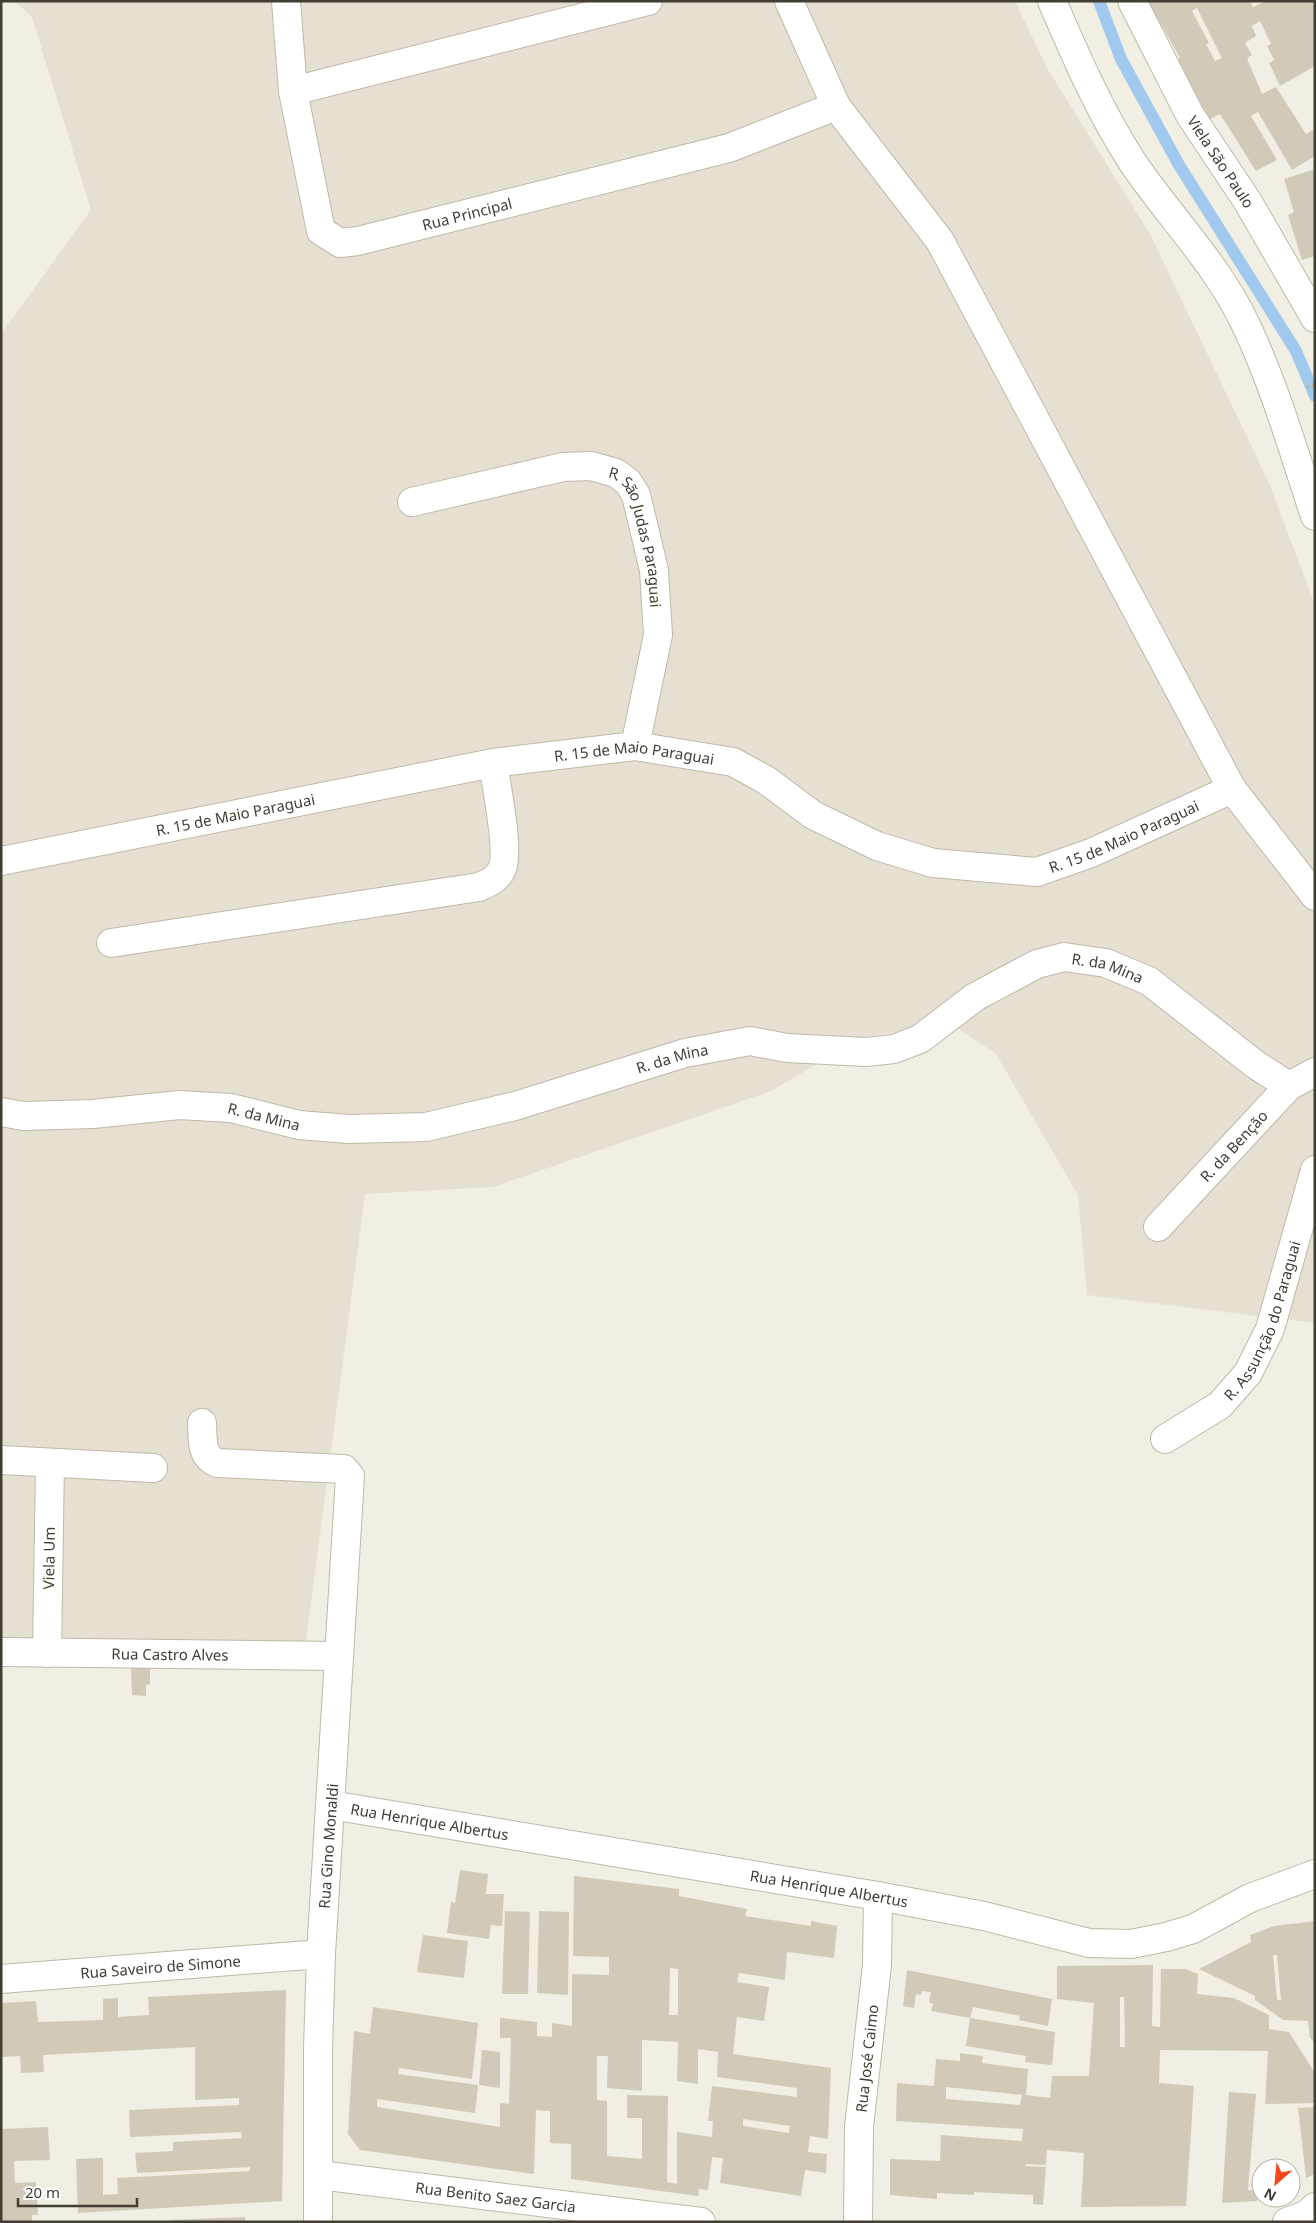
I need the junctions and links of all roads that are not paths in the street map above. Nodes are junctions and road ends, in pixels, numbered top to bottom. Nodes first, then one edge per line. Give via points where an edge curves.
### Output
1 (286, 1) edge
2 (648, 1) edge
3 (789, 1) edge
4 (1052, 1) edge
5 (1132, 1) edge
6 (293, 91) junction
7 (836, 106) junction
8 (1315, 318) edge
9 (412, 502) dead end
10 (1315, 516) edge
11 (635, 746) junction
12 (493, 763) junction
13 (1232, 789) junction
14 (1, 861) edge
15 (1315, 896) edge
16 (110, 943) dead end
17 (1315, 1072) edge
18 (1289, 1086) junction
19 (1, 1112) edge
20 (1315, 1170) edge
21 (1158, 1227) dead end
22 (202, 1423) dead end
23 (1165, 1439) dead end
24 (1, 1460) edge
25 (50, 1463) junction
26 (153, 1468) dead end
27 (1, 1652) edge
28 (47, 1653) junction
29 (338, 1656) junction
30 (332, 1805) junction
31 (1315, 1874) edge
32 (878, 1896) junction
33 (321, 1954) junction
34 (1, 1979) edge
35 (319, 2174) junction
36 (1315, 2207) edge
37 (318, 2222) edge
38 (701, 2222) edge
39 (858, 2222) edge
40 (1287, 2222) edge

1 - 6 street, Rua Principal
2 - 6 street
3 - 7 street
4 - 10 street via 1090,88 1133,163 1214,271 1244,320 1277,401
5 - 8 street, Viela São Paulo via 1190,114 1248,202
6 - 7 street, Rua Principal via 321,231 340,243 729,148
7 - 13 street via 940,241
9 - 11 street, R. São Judas Paraguai via 563,467 591,466 616,473 628,482 636,494 654,570 658,635
11 - 12 street, R. 15 de Maio Paraguai
11 - 13 street, R. 15 de Maio Paraguai via 733,762 766,780 813,815 896,852 933,863 1037,872 1091,853
12 - 14 street, R. 15 de Maio Paraguai
12 - 16 street via 506,855 502,870 494,880 479,887
13 - 15 street
17 - 18 street, R. da Benção
18 - 19 street, R. da Mina via 1256,1065 1149,981 1106,963 1064,956 1037,964 975,997 920,1039 894,1049 866,1052 788,1048 750,1041 685,1053 515,1106 426,1127 349,1129 299,1125 231,1108 179,1105 93,1114 23,1116
18 - 21 street, R. da Benção
20 - 23 street, R. Assunção do Paraguai via 1270,1329 1248,1373 1220,1405
22 - 29 street, Rua Gino Monaldi via 204,1451 211,1461 347,1471 350,1476
24 - 25 street
25 - 26 street
25 - 28 street, Viela Um
27 - 28 street, Rua Castro Alves
28 - 29 street, Rua Castro Alves
29 - 30 street, Rua Gino Monaldi
30 - 32 street, Rua Henrique Albertus
30 - 33 street, Rua Gino Monaldi
31 - 32 street, Rua Henrique Albertus via 1250,1898 1193,1929 1130,1944 1089,1943 984,1916
32 - 39 street, Rua José Caimo via 877,1965 859,2127
33 - 34 street, Rua Saveiro de Simone
33 - 35 street, Rua Gino Monaldi
35 - 37 street, Rua Gino Monaldi
35 - 38 street, Rua Benito Saez Garcia
36 - 40 street via 1306,2215

